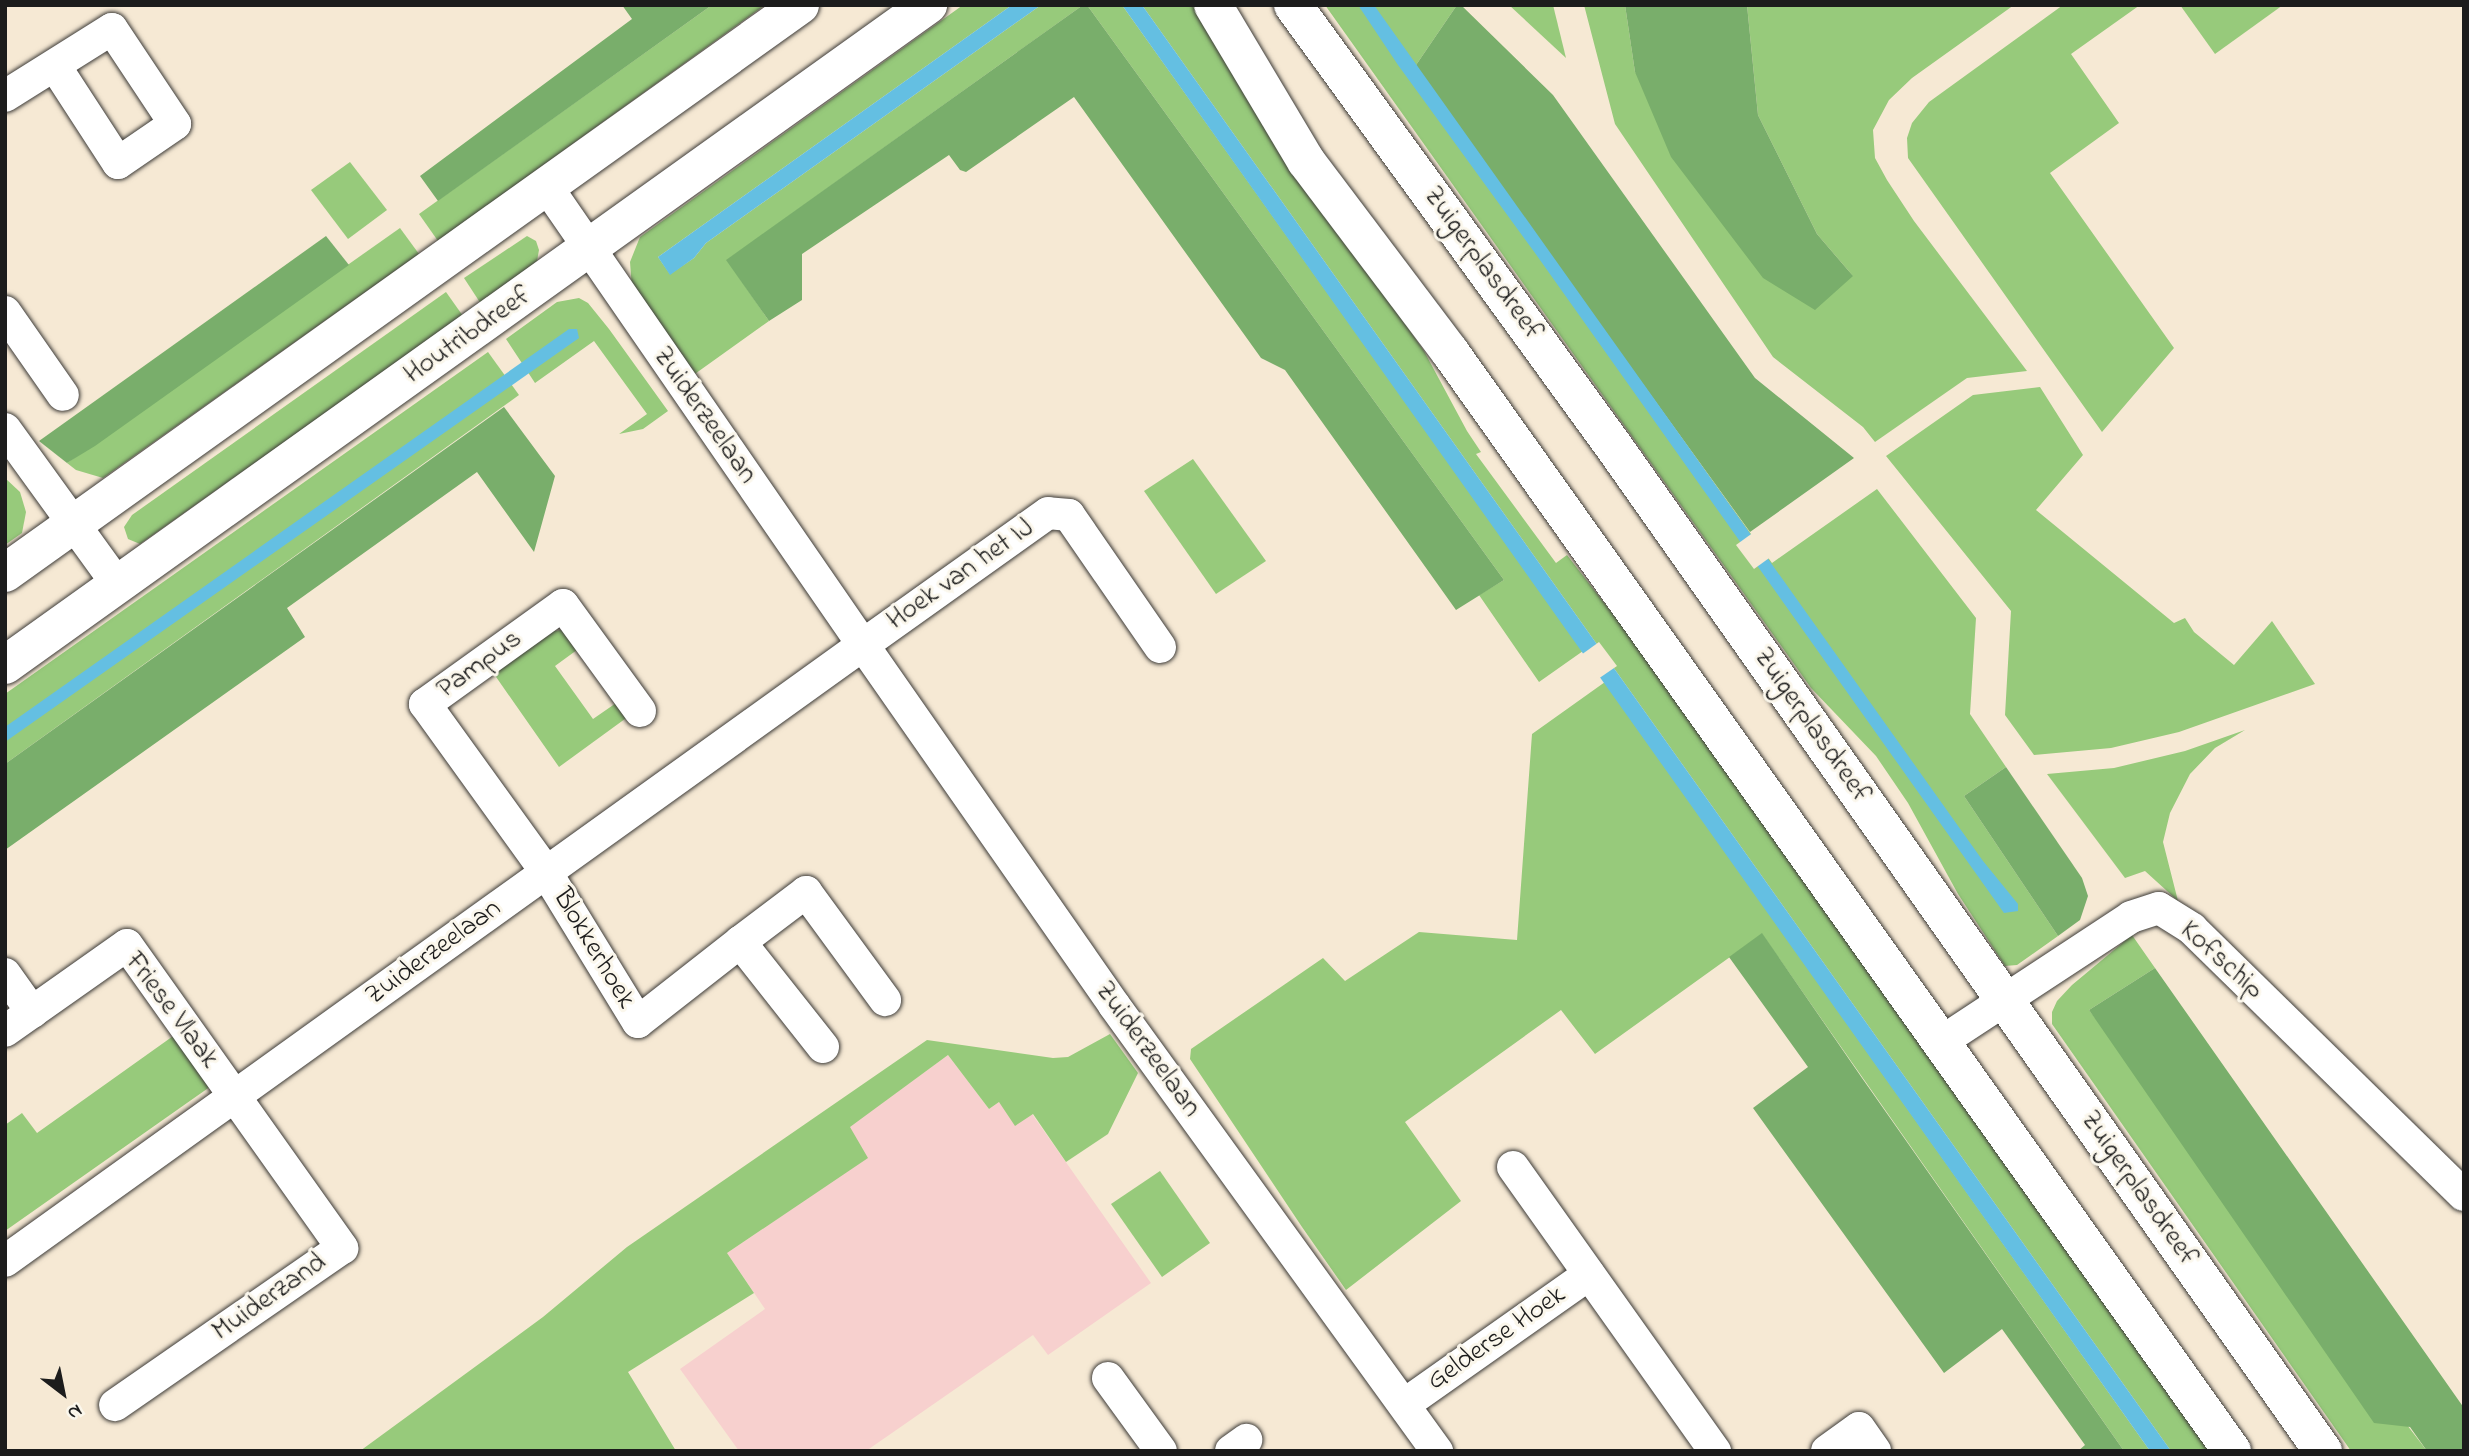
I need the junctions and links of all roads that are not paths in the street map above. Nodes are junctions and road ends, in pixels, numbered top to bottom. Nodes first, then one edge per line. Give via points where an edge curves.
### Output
1 (800, 5) edge
2 (928, 5) edge
3 (1213, 5) edge
4 (1293, 5) edge
5 (55, 66) dead end
6 (5, 96) edge
7 (547, 187) junction
8 (589, 250) junction
9 (5, 312) edge
10 (63, 395) dead end
11 (7, 437) edge
12 (73, 524) junction
13 (5, 573) edge
14 (118, 585) junction
15 (863, 645) junction
16 (1160, 648) dead end
17 (5, 665) edge
18 (640, 711) dead end
19 (546, 872) junction
20 (740, 942) junction
21 (5, 974) edge
22 (2004, 999) junction
23 (885, 1000) dead end
24 (32, 1012) junction
25 (5, 1031) edge
26 (1941, 1042) junction
27 (823, 1047) dead end
28 (234, 1096) junction
29 (1513, 1167) dead end
30 (2464, 1195) edge
31 (5, 1261) edge
32 (1589, 1274) junction
33 (1108, 1378) dead end
34 (1405, 1404) junction
35 (115, 1405) dead end
36 (1161, 1451) edge
37 (1437, 1451) edge
38 (1715, 1451) edge
39 (1827, 1451) edge
40 (1875, 1451) edge
41 (2232, 1451) edge
42 (2323, 1451) edge

1 - 7 main road
2 - 8 main road, Houtribdreef
3 - 26 main road via 1306,161 1450,352
4 - 22 main road, Zuigerplasdreef via 1540,344
5 - 6 street
7 - 8 street, Zuiderzeelaan
7 - 12 main road
8 - 14 main road, Houtribdreef
8 - 15 street, Zuiderzeelaan
9 - 10 street
11 - 12 street
12 - 13 main road
12 - 14 street
14 - 17 main road, Houtribdreef
15 - 16 street, Hoek van het IJ via 1048,513 1069,515
15 - 19 street, Zuiderzeelaan
15 - 34 street, Zuiderzeelaan via 1114,1005
18 - 19 street, Pampus via 563,605 425,704
19 - 20 street, Blokkerhoek via 638,1022
19 - 28 street, Zuiderzeelaan
20 - 23 street, Blokkerhoek via 806,892
20 - 27 street
21 - 24 street
22 - 26 street, Kofschip
22 - 30 street, Kofschip via 2131,917 2159,908 2192,929
22 - 42 main road, Zuigerplasdreef
24 - 25 street, Friese Vlaak
24 - 28 street, Friese Vlaak via 127,945
26 - 41 main road
28 - 31 street, Zuiderzeelaan
28 - 35 street, Muiderzand via 342,1248
29 - 32 street, Gelderse Hoek
32 - 34 street, Gelderse Hoek
32 - 38 street, Gelderse Hoek
33 - 36 street
34 - 37 street, Zuiderzeelaan
39 - 40 street via 1859,1428

